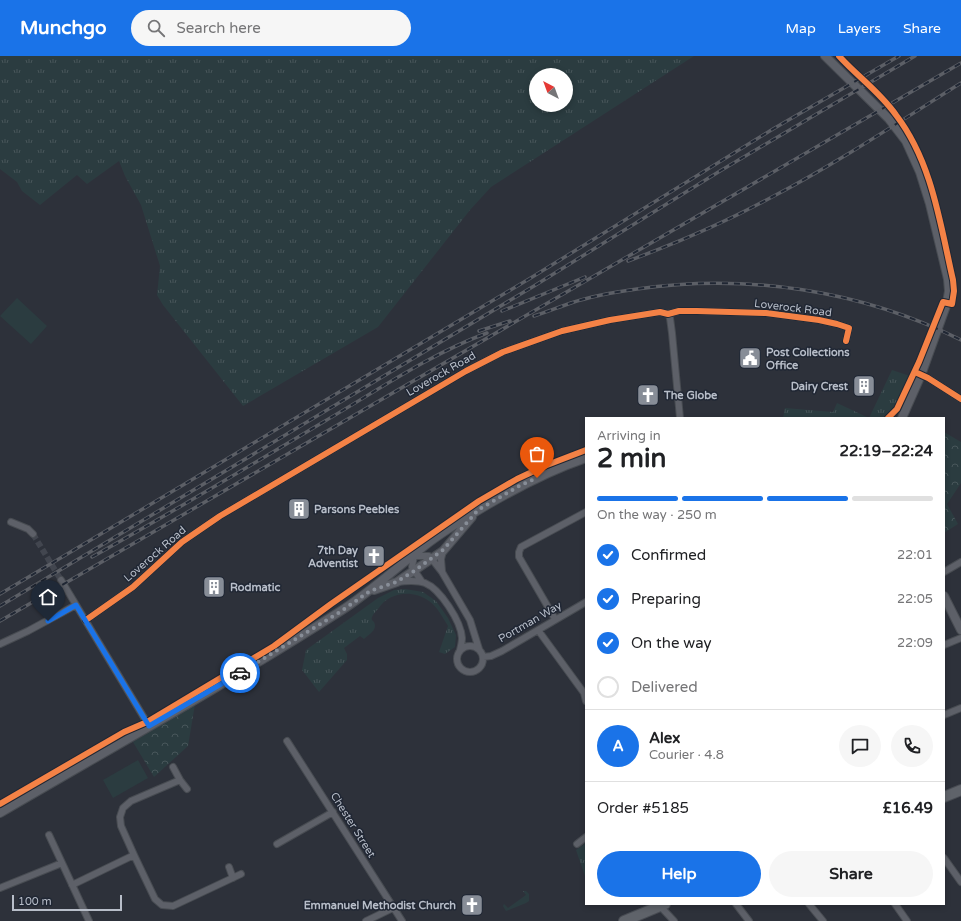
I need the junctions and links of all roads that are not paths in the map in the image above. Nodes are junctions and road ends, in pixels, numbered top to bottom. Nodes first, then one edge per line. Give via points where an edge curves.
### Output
1 (825, 56) edge
2 (668, 314) junction
3 (846, 342) dead end
4 (928, 378) dead end
5 (961, 399) edge
6 (680, 417) edge
7 (902, 417) edge
8 (585, 458) edge
9 (478, 510) junction
10 (585, 513) edge
11 (11, 522) dead end
12 (33, 534) tunnel mouth
13 (443, 550) junction
14 (414, 556) junction
15 (431, 558) junction
16 (961, 562) edge
17 (414, 571) junction
18 (945, 571) edge
19 (442, 572) junction
20 (61, 580) tunnel mouth
21 (396, 582) junction
22 (422, 582) junction
23 (370, 591) junction
24 (945, 598) edge
25 (585, 603) edge
26 (76, 605) junction
27 (555, 619) junction
28 (86, 620) junction
29 (538, 630) junction
30 (961, 630) edge
31 (961, 638) edge
32 (0, 644) edge
33 (945, 645) edge
34 (479, 649) junction
35 (460, 650) junction
36 (484, 657) junction
37 (585, 697) edge
38 (961, 708) edge
39 (945, 715) edge
40 (149, 726) junction
41 (287, 740) dead end
42 (173, 767) dead end
43 (180, 780) junction
44 (187, 789) dead end
45 (961, 790) edge
46 (945, 797) edge
47 (333, 812) junction
48 (0, 813) edge
49 (49, 835) dead end
50 (585, 838) edge
51 (277, 844) dead end
52 (577, 844) dead end
53 (134, 855) junction
54 (945, 859) edge
55 (62, 863) junction
56 (229, 867) dead end
57 (241, 874) dead end
58 (233, 878) junction
59 (961, 882) edge
60 (72, 885) junction
61 (0, 888) edge
62 (663, 905) edge
63 (737, 905) edge
64 (811, 905) edge
65 (896, 905) edge
66 (393, 908) junction
67 (89, 921) edge
68 (366, 921) edge
69 (402, 921) edge
70 (624, 921) edge
71 (674, 921) edge
72 (749, 921) edge
73 (823, 921) edge
74 (907, 921) edge

1 - 7 street via 889,119 906,141 920,172 947,272 947,303
2 - 3 street, Loverock Road via 679,311 766,313 804,318 849,328
2 - 6 street
2 - 28 street, Loverock Road via 660,312 585,325 527,342 493,356 214,520 176,547 124,594
4 - 5 street
8 - 9 street via 521,485
9 - 13 street
9 - 14 street via 453,525
10 - 27 street via 521,548 519,552 519,557
11 - 12 street
13 - 15 street
13 - 19 street
14 - 15 street via 425,555
14 - 17 street
14 - 23 street
15 - 17 street
15 - 19 street
16 - 18 street
17 - 21 street
17 - 22 street
19 - 34 street via 470,620
20 - 26 street
21 - 22 street
21 - 23 street
22 - 35 street via 442,596 449,606 462,637
23 - 40 street via 289,643
24 - 30 street
25 - 27 street, Portman Way
26 - 28 street
26 - 32 street
27 - 29 street, Portman Way
28 - 40 street
29 - 36 street, Portman Way via 502,651
29 - 37 street
31 - 33 street
34 - 35 street via 468,646
34 - 36 street
35 - 36 street via 457,656 458,664 466,671 473,672 478,669
38 - 39 street
40 - 48 street
41 - 47 street, Chester Street
42 - 43 street
43 - 44 street
43 - 53 street via 123,808 121,826
45 - 46 main road
47 - 51 street
47 - 66 street, Chester Street
49 - 55 street
50 - 52 street
53 - 58 street via 155,899 162,905 172,906
53 - 60 street
54 - 59 street
55 - 60 street
55 - 61 street
56 - 58 street
57 - 58 street
60 - 67 street
62 - 70 main road
62 - 71 street
63 - 72 street
64 - 73 street
65 - 74 street
66 - 68 street
66 - 69 street, Chester Street

